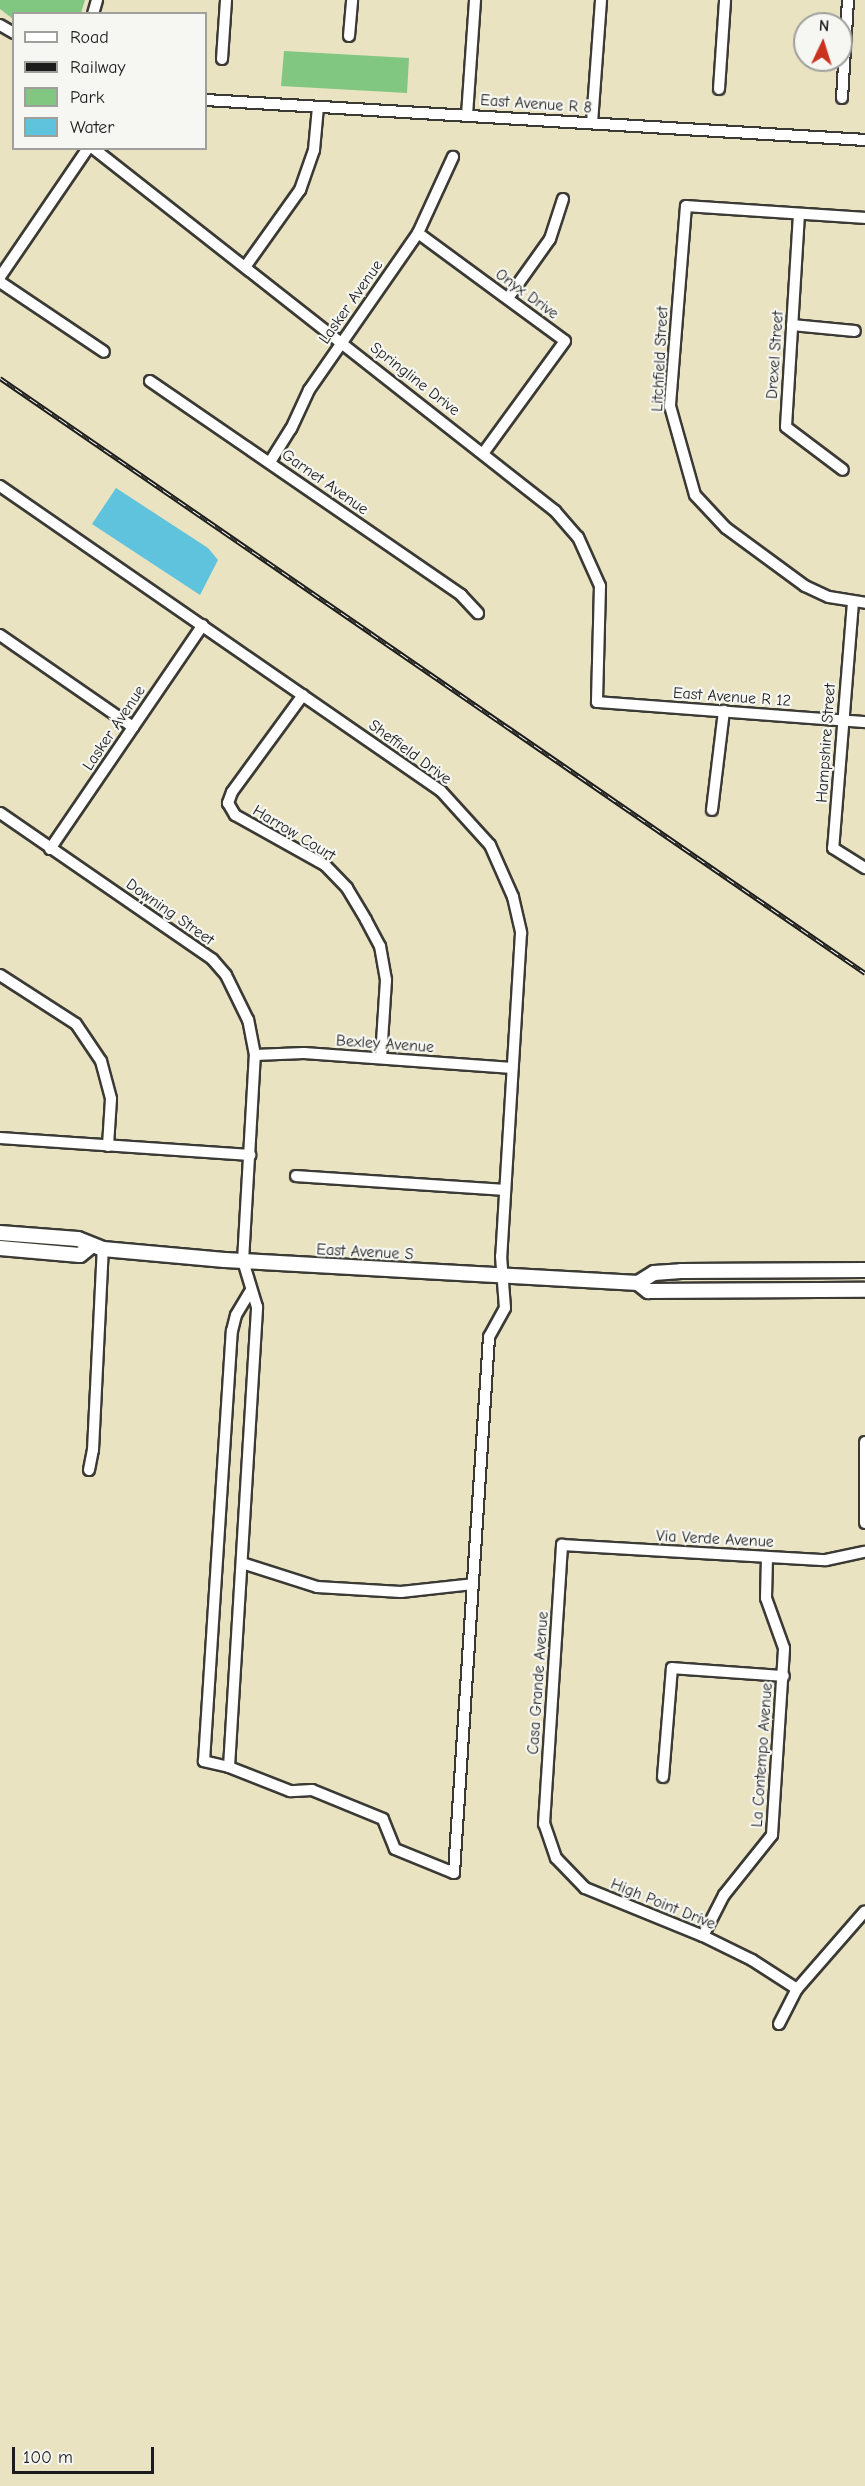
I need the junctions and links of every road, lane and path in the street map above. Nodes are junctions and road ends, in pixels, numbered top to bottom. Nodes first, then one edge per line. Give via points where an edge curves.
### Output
1 (226, 0) edge
2 (352, 0) edge
3 (475, 0) edge
4 (601, 0) edge
5 (725, 0) edge
6 (848, 0) edge
7 (349, 36) dead end
8 (222, 59) dead end
9 (719, 89) dead end
10 (843, 98) dead end
11 (207, 100) edge
12 (318, 107) junction
13 (467, 114) junction
14 (592, 123) junction
15 (865, 140) edge
16 (87, 150) edge
17 (96, 150) edge
18 (453, 157) dead end
19 (563, 199) dead end
20 (799, 214) junction
21 (865, 218) edge
22 (418, 233) junction
23 (245, 267) junction
24 (0, 277) edge
25 (0, 282) edge
26 (508, 298) junction
27 (792, 325) junction
28 (855, 332) dead end
29 (342, 342) junction
30 (104, 352) dead end
31 (150, 381) dead end
32 (484, 452) junction
33 (270, 462) junction
34 (843, 470) dead end
35 (0, 486) edge
36 (853, 602) junction
37 (865, 603) edge
38 (478, 613) dead end
39 (203, 625) junction
40 (0, 636) edge
41 (303, 695) junction
42 (597, 702) joint
43 (724, 711) junction
44 (842, 720) junction
45 (865, 722) edge
46 (133, 727) junction
47 (712, 810) dead end
48 (0, 813) edge
49 (50, 849) junction
50 (865, 868) edge
51 (0, 975) edge
52 (255, 1055) junction
53 (381, 1059) junction
54 (512, 1068) junction
55 (0, 1138) edge
56 (108, 1146) junction
57 (250, 1155) junction
58 (296, 1176) dead end
59 (505, 1190) junction
60 (0, 1233) edge
61 (0, 1248) edge
62 (97, 1248) junction
63 (243, 1261) junction
64 (865, 1270) edge
65 (503, 1277) junction
66 (638, 1283) junction
67 (865, 1290) edge
68 (250, 1292) junction
69 (865, 1442) edge
70 (89, 1470) dead end
71 (865, 1523) edge
72 (562, 1545) joint
73 (865, 1552) edge
74 (767, 1557) junction
75 (242, 1563) junction
76 (473, 1584) junction
77 (784, 1676) junction
78 (229, 1767) junction
79 (663, 1777) dead end
80 (544, 1824) joint
81 (865, 1911) edge
82 (703, 1936) junction
83 (797, 1989) junction
84 (779, 2024) dead end

1 - 8 street
2 - 7 street
3 - 13 street
4 - 14 street
5 - 9 street
6 - 10 street
11 - 12 street, East Avenue R 8
12 - 13 street, East Avenue R 8
12 - 23 street via 314,150 300,190
13 - 14 street, East Avenue R 8
14 - 15 street, East Avenue R 8
16 - 24 street
17 - 23 street, Springline Drive
18 - 22 street, Lasker Avenue
19 - 26 street via 550,239
20 - 21 street
20 - 27 street, Drexel Street
20 - 36 street, Litchfield Street via 686,207 670,406 695,495 726,528 806,586
22 - 26 street, Onyx Drive
22 - 29 street, Lasker Avenue
23 - 29 street, Springline Drive
25 - 30 street
26 - 32 street, Onyx Drive via 565,340
27 - 28 street
27 - 34 street, Drexel Street via 786,427
29 - 32 street, Springline Drive
29 - 33 street, Lasker Avenue via 309,390
31 - 33 street, Garnet Avenue
32 - 42 street, Springline Drive via 555,511 578,537 600,586
33 - 38 street, Garnet Avenue via 461,595
35 - 39 street, Sheffield Drive
36 - 37 street, Litchfield Street
36 - 44 street, Hampshire Street
39 - 41 street, Sheffield Drive
39 - 46 street, Lasker Avenue
40 - 46 street
41 - 53 street, Harrow Court via 228,803 235,816 325,865 347,888 380,946 386,980
41 - 54 street, Sheffield Drive via 441,791 490,845 513,897 521,933
42 - 43 street, East Avenue R 12
43 - 44 street, East Avenue R 12
43 - 47 street
44 - 45 street, East Avenue R 12
44 - 50 street, Hampshire Street via 833,848
46 - 49 street, Lasker Avenue
48 - 49 street, Downing Street
49 - 52 street, Downing Street via 212,959 239,999
51 - 56 street via 76,1024 101,1061 111,1099
52 - 53 street, Bexley Avenue via 304,1053
52 - 57 street, Downing Street
53 - 54 street, Bexley Avenue
54 - 59 street, Sheffield Drive
55 - 56 street
56 - 57 street
57 - 63 street, Downing Street
58 - 59 street
59 - 65 street, Sheffield Drive
60 - 62 main road, East Avenue S via 78,1239
61 - 62 main road, East Avenue S via 80,1255
62 - 63 main road, East Avenue S
62 - 70 street via 93,1450
63 - 65 main road, East Avenue S
63 - 68 street, Downing Street
64 - 66 main road, East Avenue S via 654,1273
65 - 66 main road, East Avenue S
65 - 76 street, Sheffield Drive via 505,1308 489,1337
66 - 67 main road, East Avenue S via 648,1291
68 - 75 street, Downing Street via 257,1307
68 - 78 street via 236,1315 232,1331 204,1761
69 - 71 street
72 - 74 street, Via Verde Avenue
72 - 80 street, Casa Grande Avenue
73 - 74 street, Via Verde Avenue via 826,1560
74 - 77 street, La Contempo Avenue via 766,1598 784,1648
75 - 76 street via 317,1587 400,1592
75 - 78 street, Downing Street
76 - 78 street, Sheffield Drive via 454,1873 395,1849 383,1819 312,1790 290,1791
77 - 79 street via 672,1668
77 - 82 street, La Contempo Avenue via 772,1836 724,1895
80 - 82 street, High Point Drive via 556,1858 585,1888
81 - 83 street
82 - 83 street, High Point Drive via 752,1960
83 - 84 street

